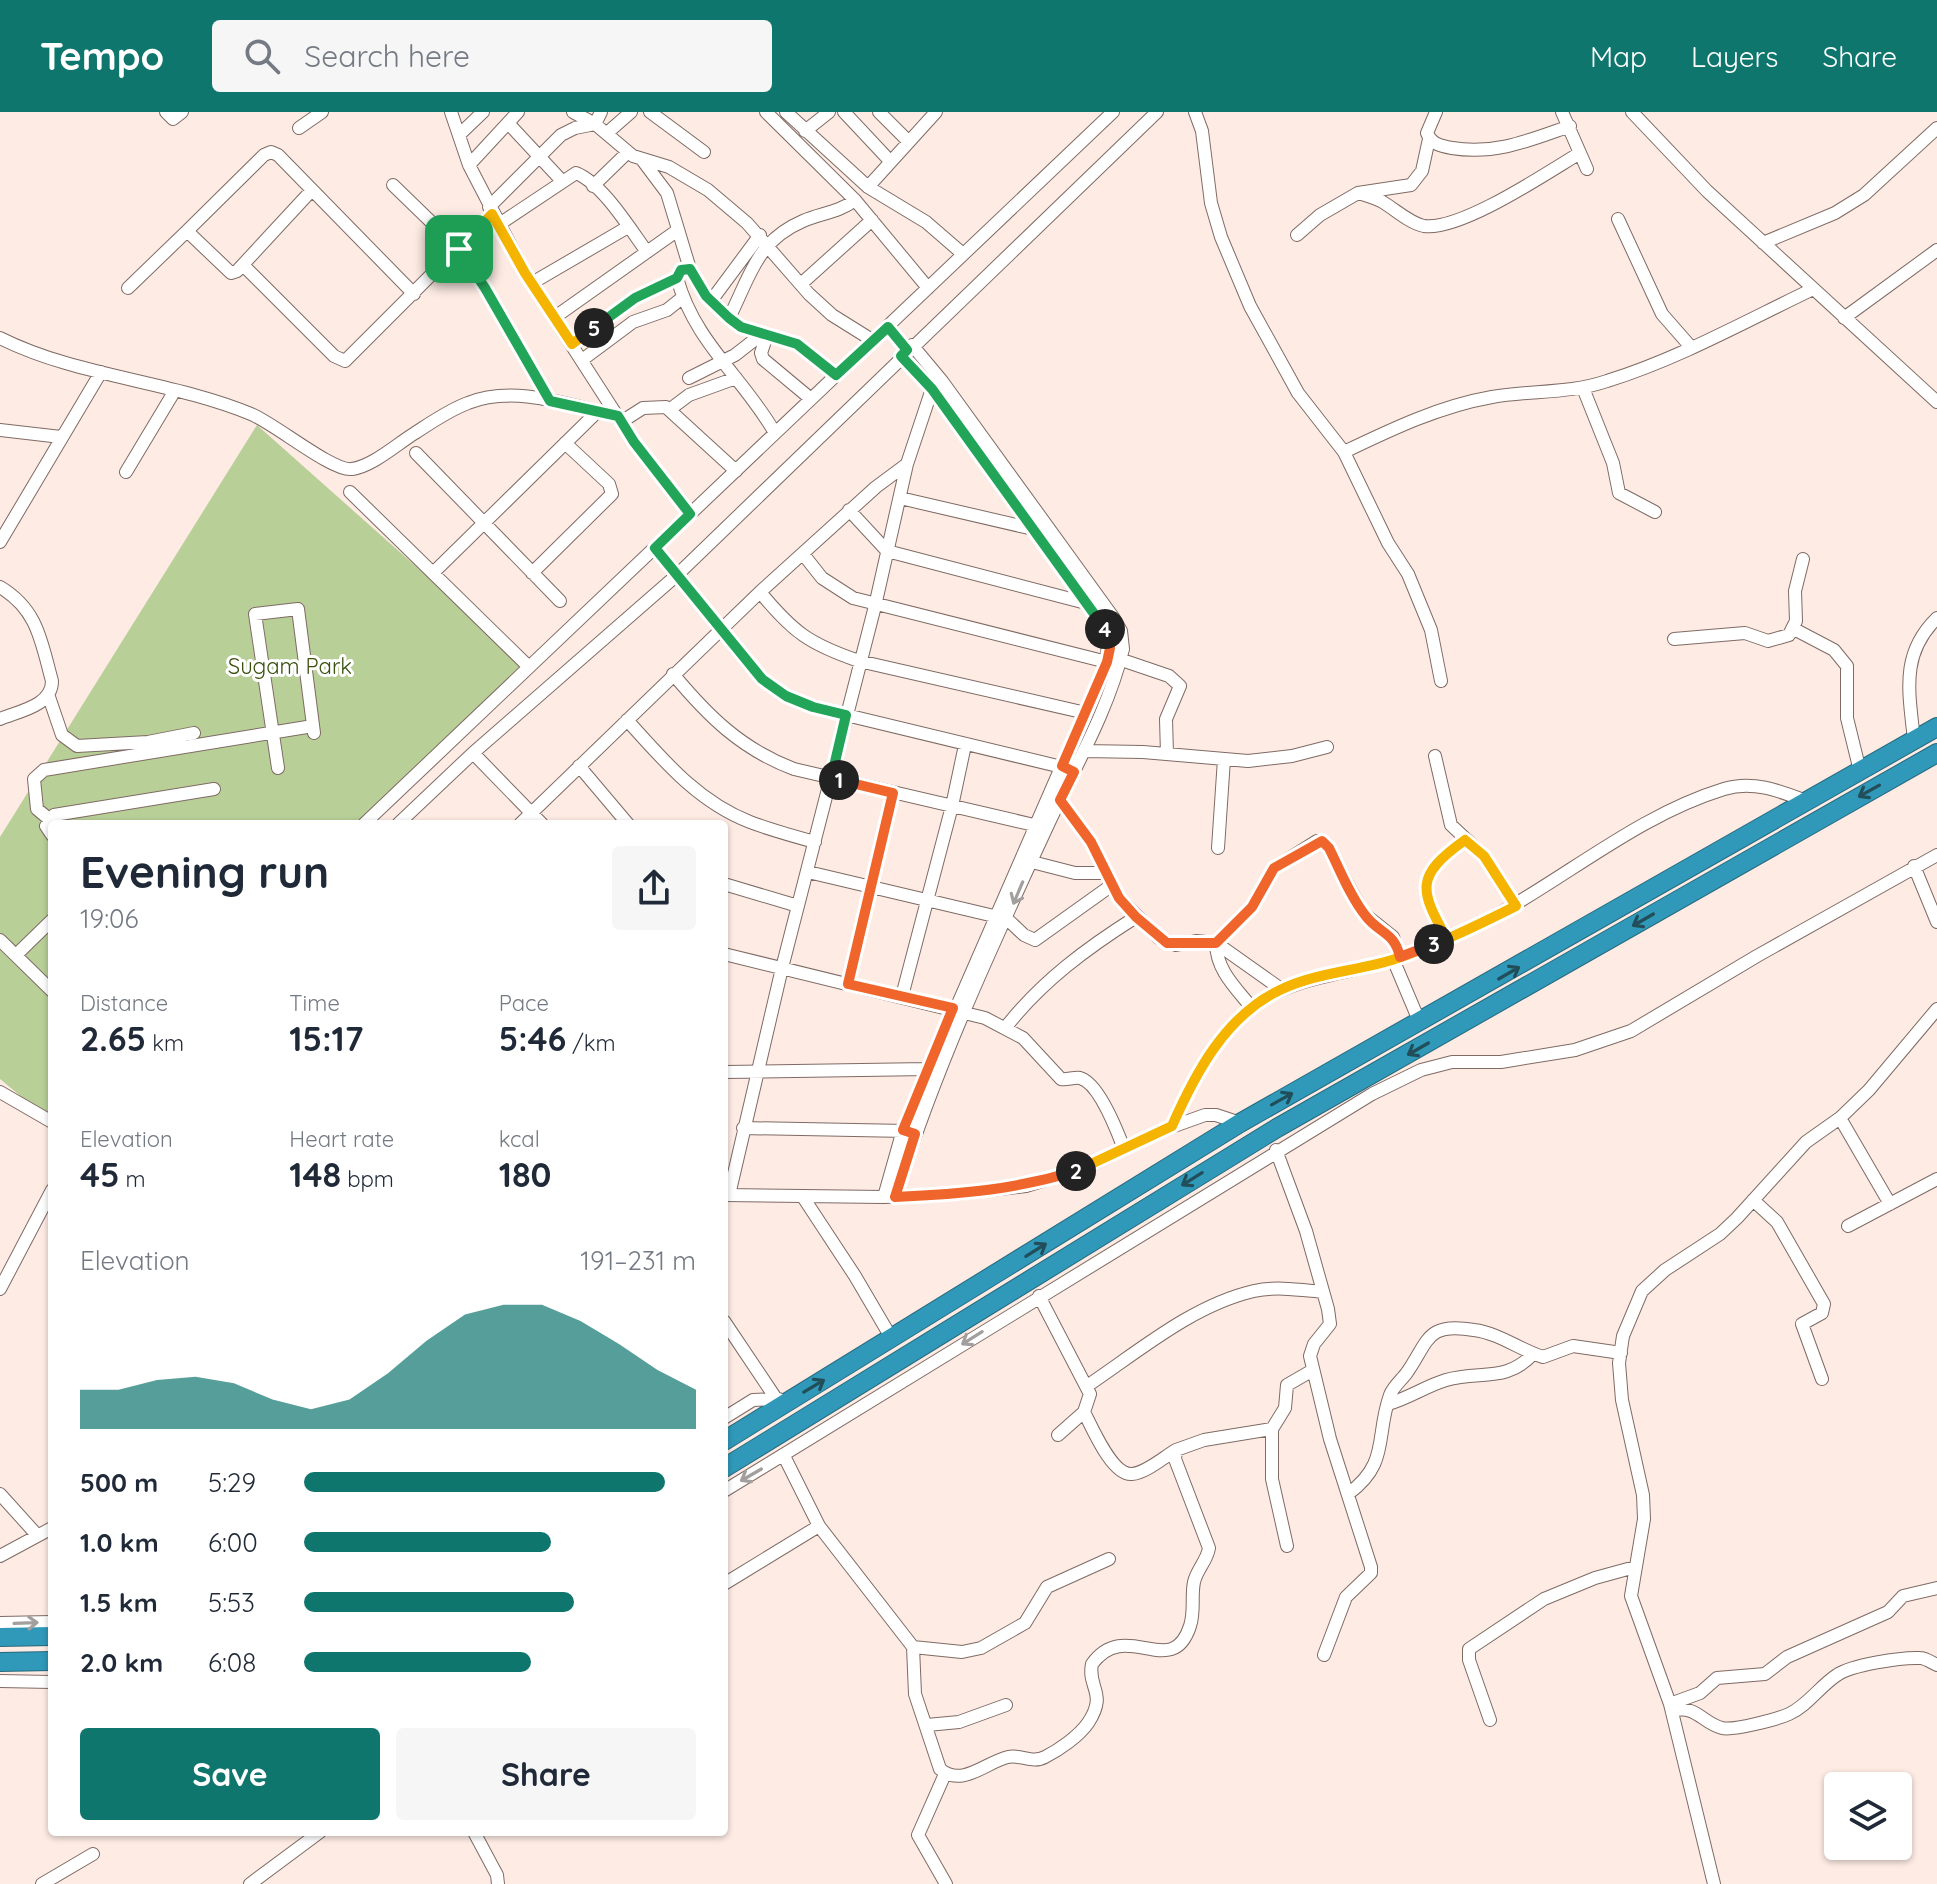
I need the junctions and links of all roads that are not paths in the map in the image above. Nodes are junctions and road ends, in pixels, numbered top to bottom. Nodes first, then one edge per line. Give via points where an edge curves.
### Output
1 (166, 112) edge
2 (182, 112) edge
3 (322, 112) edge
4 (451, 112) edge
5 (483, 112) edge
6 (518, 112) edge
7 (573, 112) edge
8 (631, 112) edge
9 (650, 112) edge
10 (766, 112) edge
11 (786, 112) edge
12 (829, 112) edge
13 (844, 112) edge
14 (879, 112) edge
15 (916, 112) edge
16 (936, 112) edge
17 (1113, 112) edge
18 (1157, 112) edge
19 (1195, 112) edge
20 (1436, 112) edge
21 (1562, 112) edge
22 (1632, 112) edge
23 (598, 118) edge
24 (926, 122) junction
25 (508, 123) junction
26 (1570, 126) junction
27 (299, 128) dead end
28 (1937, 128) edge
29 (805, 131) junction
30 (607, 133) junction
31 (459, 135) junction
32 (1429, 139) junction
33 (908, 141) junction
34 (628, 152) junction
35 (704, 152) dead end
36 (1580, 153) junction
37 (539, 158) junction
38 (643, 161) junction
39 (890, 161) junction
40 (469, 165) junction
41 (1587, 169) dead end
42 (562, 181) junction
43 (393, 185) dead end
44 (593, 186) junction
45 (868, 187) junction
46 (312, 190) junction
47 (1358, 193) junction
48 (855, 200) junction
49 (493, 215) junction
50 (1618, 219) dead end
51 (872, 220) junction
52 (628, 227) junction
53 (678, 230) junction
54 (187, 231) junction
55 (1297, 235) dead end
56 (763, 239) junction
57 (1763, 243) junction
58 (459, 249) junction
59 (1937, 250) edge
60 (647, 252) junction
61 (963, 254) junction
62 (243, 265) junction
63 (690, 269) junction
64 (677, 278) junction
65 (532, 283) junction
66 (801, 284) junction
67 (128, 288) dead end
68 (928, 288) junction
69 (1813, 289) junction
70 (414, 294) junction
71 (682, 298) junction
72 (711, 301) junction
73 (555, 317) junction
74 (729, 318) junction
75 (1844, 318) junction
76 (888, 327) junction
77 (764, 334) junction
78 (0, 338) edge
79 (872, 340) junction
80 (572, 344) junction
81 (1690, 346) junction
82 (907, 351) junction
83 (582, 360) junction
84 (722, 363) junction
85 (101, 372) junction
86 (836, 375) junction
87 (689, 378) dead end
88 (736, 378) junction
89 (1937, 381) edge
90 (1583, 388) junction
91 (932, 389) junction
92 (1922, 389) junction
93 (174, 392) junction
94 (811, 399) junction
95 (550, 401) junction
96 (1937, 402) edge
97 (669, 410) junction
98 (597, 412) junction
99 (619, 419) junction
100 (0, 430) edge
101 (775, 433) junction
102 (61, 437) junction
103 (565, 443) junction
104 (1344, 452) junction
105 (416, 453) dead end
106 (907, 464) junction
107 (736, 471) junction
108 (126, 472) dead end
109 (350, 492) dead end
110 (900, 498) junction
111 (849, 510) junction
112 (1655, 512) dead end
113 (690, 514) junction
114 (484, 524) junction
115 (1029, 528) junction
116 (0, 542) edge
117 (655, 548) junction
118 (887, 551) junction
119 (803, 554) junction
120 (1803, 559) dead end
121 (433, 573) junction
122 (532, 573) junction
123 (677, 575) junction
124 (0, 587) edge
125 (760, 592) junction
126 (560, 601) dead end
127 (1086, 603) junction
128 (875, 606) junction
129 (1937, 618) edge
130 (722, 628) junction
131 (1794, 629) junction
132 (1674, 639) dead end
133 (1112, 659) junction
134 (859, 661) junction
135 (529, 667) junction
136 (673, 674) junction
137 (1441, 681) dead end
138 (49, 697) junction
139 (1086, 713) junction
140 (846, 715) junction
141 (0, 719) edge
142 (627, 720) junction
143 (1937, 727) edge
144 (272, 732) junction
145 (194, 733) dead end
146 (1914, 740) junction
147 (965, 745) junction
148 (1327, 747) dead end
149 (1084, 751) junction
150 (473, 753) junction
151 (1937, 753) edge
152 (1167, 754) junction
153 (1435, 756) dead end
154 (1224, 759) junction
155 (579, 766) junction
156 (278, 768) dead end
157 (1068, 769) junction
158 (1860, 771) junction
159 (831, 779) junction
160 (214, 789) dead end
161 (893, 793) junction
162 (1060, 800) junction
163 (1806, 801) junction
164 (952, 806) junction
165 (532, 813) junction
166 (49, 819) joint
167 (368, 820) edge
168 (402, 820) edge
169 (524, 820) edge
170 (538, 820) edge
171 (625, 820) edge
172 (1034, 825) junction
173 (1465, 840) junction
174 (815, 842) junction
175 (1218, 848) dead end
176 (1937, 855) edge
177 (1032, 862) junction
178 (1914, 866) junction
179 (808, 872) junction
180 (1109, 879) junction
181 (728, 885) edge
182 (872, 888) junction
183 (928, 900) junction
184 (798, 906) junction
185 (1516, 906) junction
186 (1136, 917) junction
187 (1000, 918) junction
188 (1937, 922) edge
189 (48, 924) edge
190 (1447, 939) junction
191 (0, 940) edge
192 (1216, 943) junction
193 (16, 955) junction
194 (728, 955) edge
195 (1397, 958) junction
196 (782, 968) junction
197 (848, 984) junction
198 (48, 987) edge
199 (1281, 989) junction
200 (902, 996) junction
201 (1252, 1008) junction
202 (1937, 1009) edge
203 (959, 1010) junction
204 (1420, 1023) junction
205 (1006, 1027) junction
206 (928, 1069) junction
207 (757, 1070) junction
208 (728, 1072) edge
209 (0, 1092) edge
210 (1840, 1118) junction
211 (48, 1120) edge
212 (1240, 1123) junction
213 (1172, 1126) junction
214 (743, 1128) junction
215 (909, 1132) junction
216 (1124, 1149) junction
217 (1276, 1150) junction
218 (1937, 1179) edge
219 (728, 1191) edge
220 (728, 1195) edge
221 (803, 1197) junction
222 (890, 1197) junction
223 (48, 1198) edge
224 (1753, 1200) junction
225 (1890, 1204) junction
226 (1848, 1226) dead end
227 (0, 1289) edge
228 (1323, 1292) junction
229 (1039, 1296) junction
230 (728, 1327) edge
231 (892, 1339) junction
232 (1621, 1353) junction
233 (1533, 1354) junction
234 (1313, 1370) junction
235 (1822, 1379) dead end
236 (1087, 1386) junction
237 (781, 1400) junction
238 (1388, 1404) junction
239 (1084, 1412) junction
240 (728, 1416) edge
241 (1272, 1429) junction
242 (1058, 1435) dead end
243 (728, 1438) edge
244 (1176, 1450) junction
245 (784, 1456) junction
246 (728, 1466) edge
247 (728, 1489) edge
248 (0, 1494) edge
249 (1348, 1494) junction
250 (819, 1526) junction
251 (48, 1530) edge
252 (37, 1535) junction
253 (1287, 1546) dead end
254 (0, 1556) edge
255 (1109, 1559) dead end
256 (1635, 1567) junction
257 (728, 1582) edge
258 (1937, 1588) edge
259 (48, 1622) edge
260 (0, 1623) edge
261 (48, 1636) edge
262 (0, 1637) edge
263 (913, 1647) junction
264 (1324, 1655) dead end
265 (48, 1661) edge
266 (0, 1662) edge
267 (1937, 1665) edge
268 (0, 1681) edge
269 (48, 1682) edge
270 (1006, 1705) dead end
271 (1671, 1707) junction
272 (1490, 1720) dead end
273 (927, 1725) junction
274 (945, 1774) junction
275 (315, 1836) edge
276 (476, 1836) edge
277 (93, 1854) dead end
278 (42, 1884) edge
279 (250, 1884) edge
280 (498, 1884) edge
281 (946, 1884) edge
282 (1714, 1884) edge

1 - 2 street via 173,119
3 - 27 street
4 - 31 street
5 - 31 street
6 - 25 street
7 - 23 street
8 - 30 street
9 - 35 street
10 - 48 street
11 - 29 street
12 - 29 street
13 - 39 street
14 - 33 street
15 - 24 street
16 - 24 street
17 - 61 street
18 - 82 street
19 - 104 street via 1211,203 1250,306 1298,393
20 - 32 street
21 - 26 street
22 - 57 street
23 - 30 street
23 - 37 street via 569,130
24 - 33 street
25 - 37 street
25 - 40 street
26 - 32 street via 1498,150 1451,147
26 - 36 street
28 - 57 street via 1864,195
29 - 45 street
30 - 34 street
31 - 40 street
32 - 47 street via 1422,171 1411,185
33 - 39 street
34 - 38 street
34 - 44 street
36 - 41 street
36 - 47 street via 1485,208 1438,225 1413,222
37 - 42 street
37 - 49 street
38 - 53 street via 667,193
38 - 56 street via 691,178
39 - 45 street
40 - 49 street
42 - 44 street via 576,173
42 - 49 street
43 - 58 street
44 - 52 street
45 - 61 street via 926,222
46 - 54 street via 271,152
46 - 62 street
46 - 70 street
47 - 55 street
48 - 51 street
48 - 56 street via 835,213
49 - 58 street
49 - 65 street
50 - 81 street via 1662,314
51 - 66 street
51 - 68 street
52 - 60 street
52 - 65 street
53 - 60 street
53 - 63 street
54 - 62 street via 225,270 231,273
54 - 67 street
56 - 66 street
56 - 72 street
56 - 74 street
57 - 69 street
58 - 70 street
58 - 95 street
59 - 75 street
60 - 73 street
61 - 68 street
62 - 70 street via 345,361
63 - 64 street via 681,270
63 - 72 street
64 - 71 street
64 - 80 street via 635,298
65 - 73 street
66 - 79 street via 832,315
68 - 76 street
69 - 75 street
69 - 81 street
71 - 83 street via 667,310 633,322
71 - 84 street
72 - 74 street
73 - 80 street
74 - 77 street
75 - 92 street
76 - 79 street
76 - 82 street
77 - 84 street
77 - 86 street via 797,344
77 - 94 street via 763,359
78 - 85 street
79 - 86 street
80 - 83 street
81 - 90 street
82 - 91 street
82 - 123 street
82 - 133 street via 942,381 1113,617 1121,631
83 - 99 street
84 - 87 street
84 - 88 street
85 - 93 street
85 - 102 street
86 - 94 street
88 - 97 street via 689,395
88 - 101 street
89 - 92 street
90 - 104 street via 1461,403
90 - 112 street via 1613,463 1619,493
91 - 106 street
91 - 115 street
92 - 96 street
93 - 95 street via 251,414 325,460 352,469 469,402 495,396
93 - 108 street
94 - 101 street
95 - 98 street
97 - 99 street via 656,405
97 - 107 street
98 - 99 street
98 - 103 street
99 - 113 street
100 - 102 street
101 - 107 street
102 - 116 street
103 - 114 street
103 - 122 street via 609,484 612,494
104 - 137 street via 1418,596
105 - 114 street
106 - 110 street
106 - 111 street
107 - 113 street
109 - 121 street
110 - 115 street
110 - 118 street
111 - 118 street
111 - 119 street
113 - 117 street
114 - 121 street
114 - 122 street
115 - 127 street
117 - 123 street
117 - 135 street
118 - 127 street
118 - 128 street
119 - 125 street
119 - 128 street via 835,590
120 - 131 street
121 - 135 street
122 - 126 street
123 - 130 street
123 - 150 street
124 - 138 street via 32,615 52,681
125 - 130 street
125 - 134 street via 799,635
127 - 133 street via 1108,635
128 - 133 street
128 - 134 street
129 - 146 street via 1914,646 1909,672
130 - 136 street
130 - 140 street via 762,679 786,696
131 - 132 street via 1768,641 1745,633
131 - 158 street via 1834,650 1847,666 1847,718
133 - 139 street
133 - 149 street
133 - 152 street via 1169,676 1180,686 1166,719
134 - 139 street
134 - 140 street
135 - 167 street
136 - 142 street
136 - 159 street via 731,737 765,758
138 - 141 street
138 - 145 street via 62,735 77,746
139 - 157 street
140 - 147 street
140 - 159 street
142 - 155 street
142 - 174 street via 685,782 714,804
143 - 146 highway
144 - 144 street via 255,614 298,609 313,729
144 - 156 street
144 - 166 street via 44,770 34,779 35,794 37,809
146 - 158 highway
147 - 157 street
147 - 164 street
148 - 154 street via 1270,760
149 - 152 street
149 - 157 street
150 - 165 street
150 - 168 street
151 -> 246 highway via 1277,1128
152 - 154 street
153 - 173 street via 1447,815
154 - 175 street
155 - 165 street
155 - 171 street
157 - 162 street
157 - 172 street
158 - 163 highway
159 - 161 street
159 - 174 street
160 - 166 street
161 - 164 street
161 - 182 street
162 - 177 street
162 - 180 street via 1091,842
163 - 185 street via 1776,789 1727,788 1648,823
204 -> 163 highway
164 - 172 street
164 - 183 street
165 - 169 street
165 - 170 street
172 - 187 street
173 - 185 street via 1484,856
173 - 190 street via 1436,865 1424,892
174 - 179 street
176 - 178 street
177 - 180 street
177 -> 187 street
178 - 188 street
178 - 217 street via 1631,1031 1575,1050 1421,1070
179 - 182 street
179 - 184 street
180 - 186 street
180 - 187 street via 1035,940
181 - 184 street
182 - 183 street
182 - 197 street
183 - 187 street
183 - 200 street
184 - 196 street
185 - 190 street
186 - 192 street via 1167,943
186 - 205 street via 1066,966
187 - 203 street
189 - 193 street
190 - 195 street
191 - 193 street
192 - 195 street via 1252,907 1274,868 1322,841 1363,913 1393,937
192 - 199 street
192 - 201 street via 1226,976
193 - 198 street
194 - 196 street
195 - 199 street
195 - 204 street
196 - 197 street
196 - 207 street
197 - 200 street
199 - 201 street
200 - 203 street
201 - 213 street via 1205,1063
202 - 210 street
203 - 205 street
203 - 206 street
203 - 215 street
212 -> 204 highway
205 - 216 street via 1061,1079 1081,1079 1089,1085
206 - 207 street
206 - 215 street
207 - 208 street
207 - 214 street
209 - 211 street
210 - 224 street via 1806,1142
210 - 225 street
212 - 213 street via 1216,1115
231 -> 212 highway
213 - 216 street
214 - 215 street
214 - 219 street
215 - 222 street
216 - 222 street via 1026,1186
217 - 228 street
217 - 229 street
218 - 225 street
220 - 221 street
221 - 222 street
221 - 231 street
223 - 227 street
224 - 232 street via 1720,1234 1642,1291
224 - 235 street via 1777,1222 1824,1304 1822,1313 1802,1324
225 - 226 street
228 - 234 street via 1330,1324 1310,1350
228 - 236 street via 1257,1290 1229,1299 1173,1328
229 - 236 street
229 -> 245 street
230 - 237 street
237 -> 231 highway
232 - 233 street via 1573,1346 1543,1357
232 - 256 street via 1622,1400 1643,1495
233 - 238 street via 1515,1370 1446,1379
233 - 238 street via 1479,1330 1434,1333 1423,1342
234 - 241 street via 1287,1385 1285,1408
234 - 249 street
236 - 239 street
237 - 240 street via 753,1400
237 - 243 highway
238 - 249 street via 1379,1459
239 - 242 street
239 - 244 street via 1122,1473 1138,1473
241 - 244 street
241 - 253 street via 1272,1479
244 - 274 street via 1209,1548 1194,1583 1185,1638 1172,1650 1123,1644 1106,1649 1092,1664 1099,1698 1088,1723 1044,1758 1006,1757 967,1775
245 -> 247 street
245 - 250 street
248 - 252 street
249 - 264 street via 1371,1573 1346,1597
250 - 257 street
250 - 263 street
251 - 252 street
252 - 254 street
255 - 263 street via 1047,1587 1025,1623 981,1648 962,1652
256 - 271 street via 1631,1596
256 - 272 street via 1544,1599 1469,1649
258 - 271 street via 1903,1596 1888,1612 1787,1657 1765,1674 1717,1678
260 -> 259 street
261 - 262 highway
263 - 273 street via 914,1684
265 - 266 highway
267 - 271 street via 1918,1658 1846,1669 1788,1714 1728,1729 1693,1711
268 - 269 street
270 - 273 street via 959,1722
271 - 282 street
273 - 274 street
274 - 281 street via 918,1835
275 - 279 street
276 - 280 street
277 - 278 street

